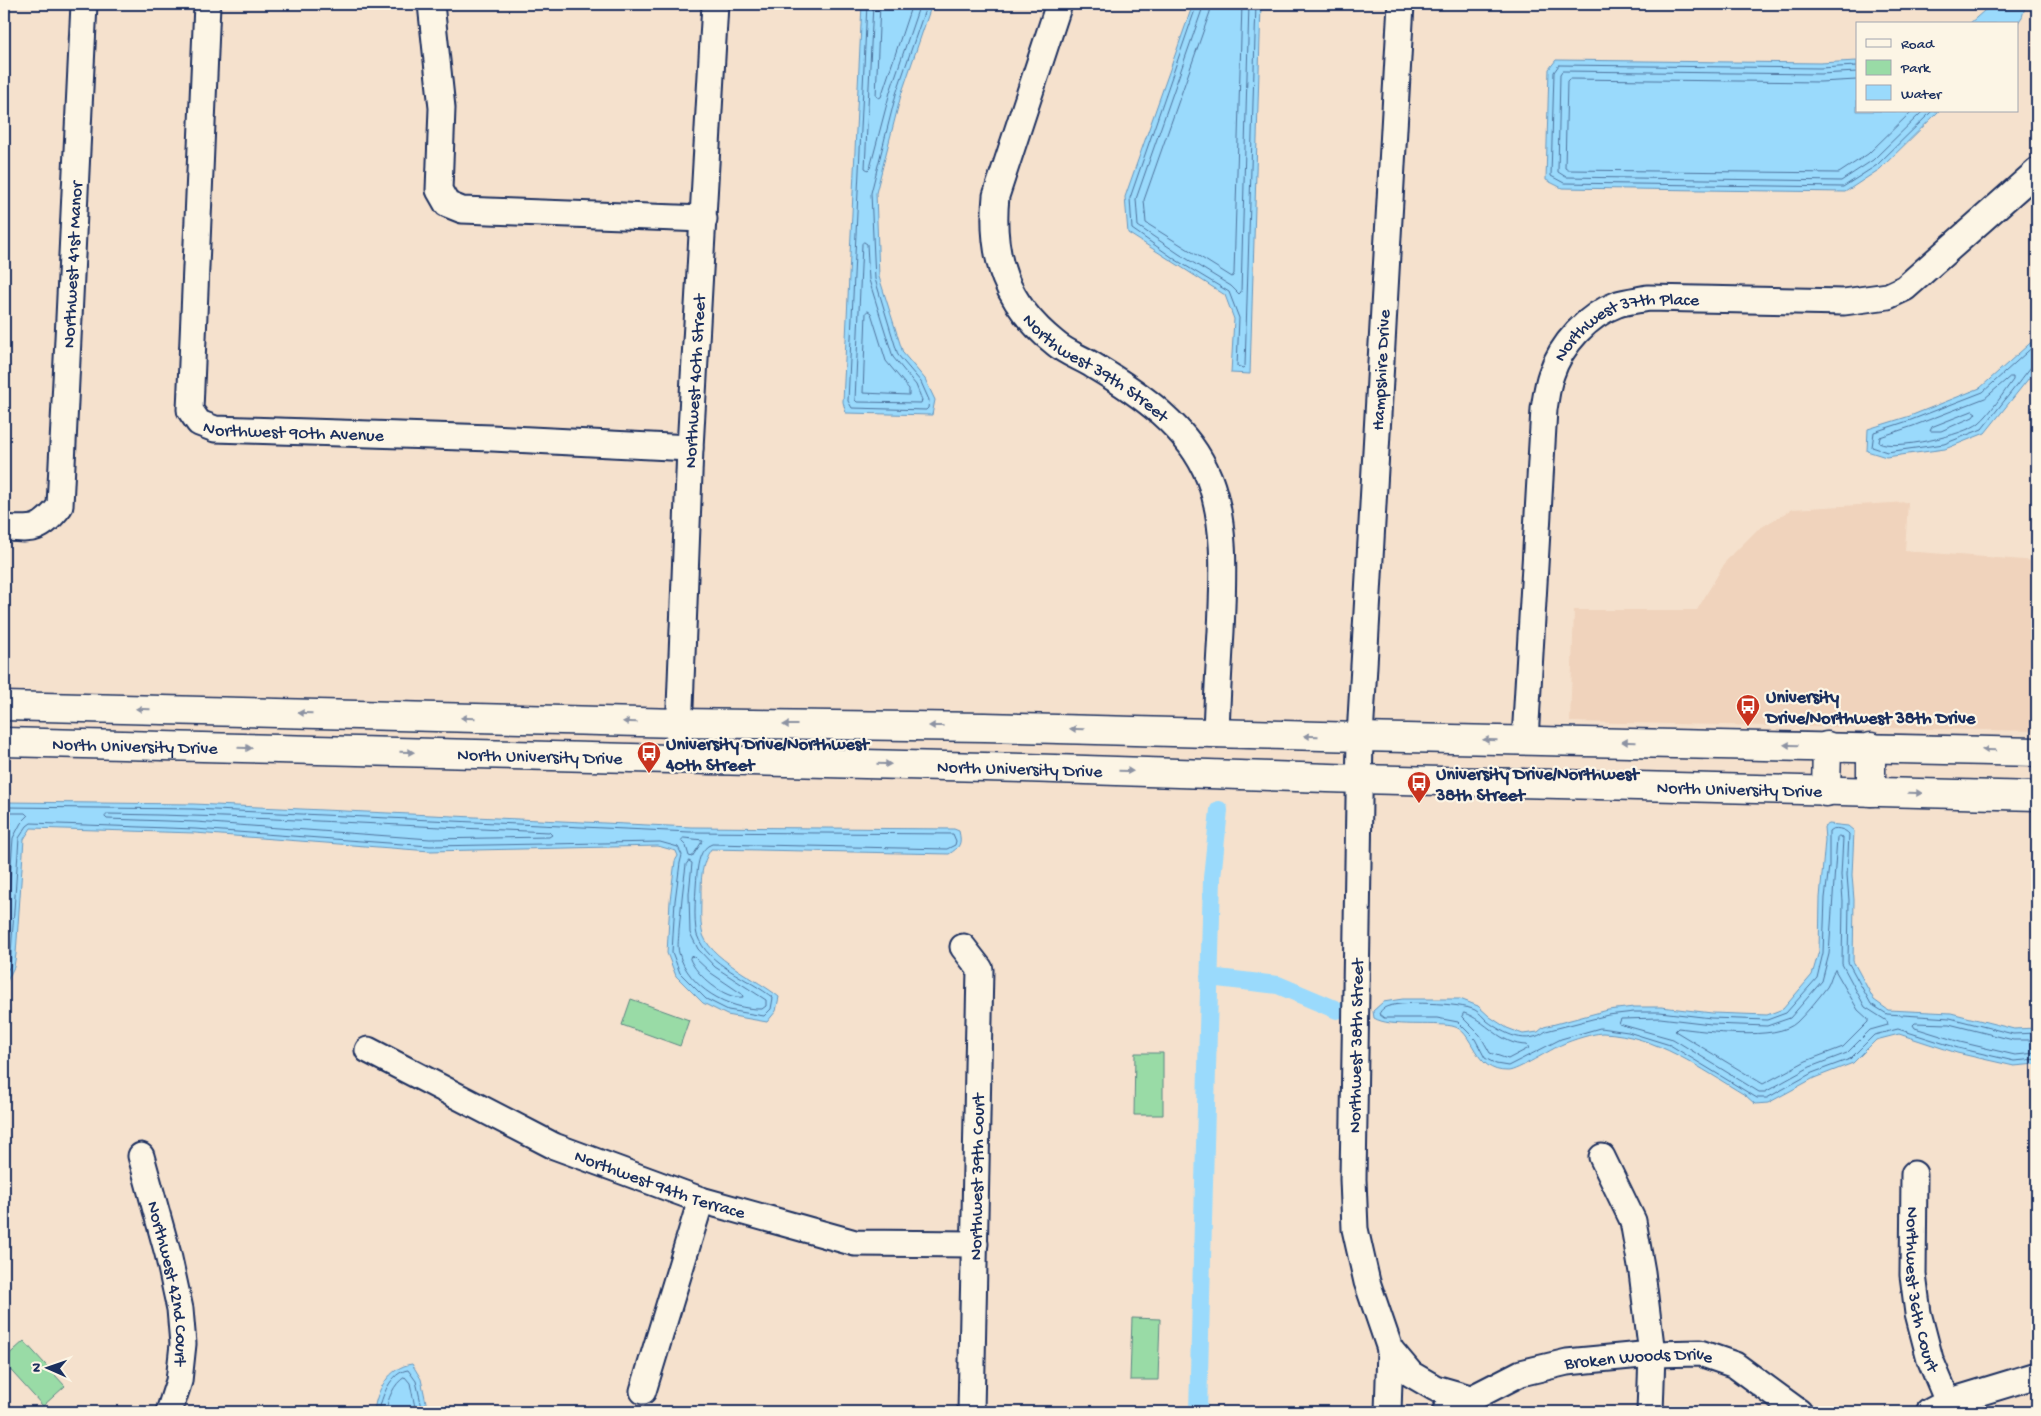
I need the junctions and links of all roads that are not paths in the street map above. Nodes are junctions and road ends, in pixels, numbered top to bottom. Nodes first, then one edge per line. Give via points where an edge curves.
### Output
1 (84, 4) edge
2 (208, 4) edge
3 (431, 4) edge
4 (715, 4) edge
5 (1059, 4) edge
6 (1400, 4) edge
7 (2037, 171) edge
8 (704, 219) junction
9 (690, 448) junction
10 (4, 528) edge
11 (4, 706) edge
12 (679, 724) junction
13 (1216, 734) junction
14 (1360, 737) junction
15 (1525, 740) junction
16 (4, 742) edge
17 (1828, 746) junction
18 (1871, 747) junction
19 (2037, 752) edge
20 (678, 759) junction
21 (1359, 780) junction
22 (1826, 792) junction
23 (1871, 792) junction
24 (2037, 796) edge
25 (963, 947) dead end
26 (368, 1050) dead end
27 (141, 1156) dead end
28 (1602, 1157) dead end
29 (1914, 1174) dead end
30 (701, 1200) junction
31 (975, 1244) junction
32 (1390, 1349) junction
33 (1652, 1354) junction
34 (2037, 1375) edge
35 (643, 1391) dead end
36 (1470, 1398) junction
37 (1938, 1407) edge
38 (169, 1412) edge
39 (971, 1412) edge
40 (1388, 1412) edge
41 (1445, 1412) edge
42 (1650, 1412) edge
43 (1800, 1412) edge

1 - 10 street, Northwest 41st Manor via 60,506 48,521 32,530
2 - 9 street, Northwest 90th Avenue via 190,410 199,423 215,429
3 - 8 street via 442,108 439,190 447,204 462,210
4 - 8 street, Northwest 40th Street
5 - 13 street, Northwest 39th Street via 996,196 994,224 999,260 1011,294 1031,322 1056,345 1093,365 1149,404 1196,451 1209,478 1222,546
6 - 14 street, Hampshire Drive
7 - 15 street, Northwest 37th Place via 1905,288 1888,296 1844,302 1648,298 1619,304 1594,316 1575,334 1551,375 1544,409
8 - 9 street, Northwest 40th Street
9 - 12 street, Northwest 40th Street
12 -> 11 main road, North University Drive
13 -> 12 main road, North University Drive via 985,726
12 - 20 street, Northwest 40th Street
14 -> 13 main road, North University Drive
15 -> 14 main road, North University Drive
14 - 21 street, Northwest 38th Street
17 -> 15 main road, North University Drive
16 -> 20 main road, North University Drive
17 - 18 main road, North University Drive
17 - 22 main road
19 -> 18 main road, North University Drive
18 - 23 main road
20 -> 21 main road, North University Drive
21 - 22 main road, North University Drive
21 - 32 street, Northwest 38th Street via 1355,1229 1367,1282
22 - 23 main road, North University Drive
23 -> 24 main road, North University Drive
25 - 31 street, Northwest 39th Court via 980,969
26 - 30 street, Northwest 94th Terrace via 554,1146
27 - 38 street, Northwest 42nd Court via 180,1309 183,1344 179,1382
28 - 33 street via 1633,1221
29 - 37 street, Northwest 36th Court via 1913,1275
30 - 31 street, Northwest 94th Terrace via 855,1243
30 - 35 street
31 - 39 street, Northwest 39th Court
32 - 36 street, Northwest 38th Street via 1411,1374 1435,1388
32 - 40 street, Northwest 38th Street
33 - 36 street, Broken Woods Drive via 1567,1362 1521,1373
33 - 42 street
33 - 43 street, Broken Woods Drive via 1700,1353 1735,1366
34 - 37 street
36 - 41 street

